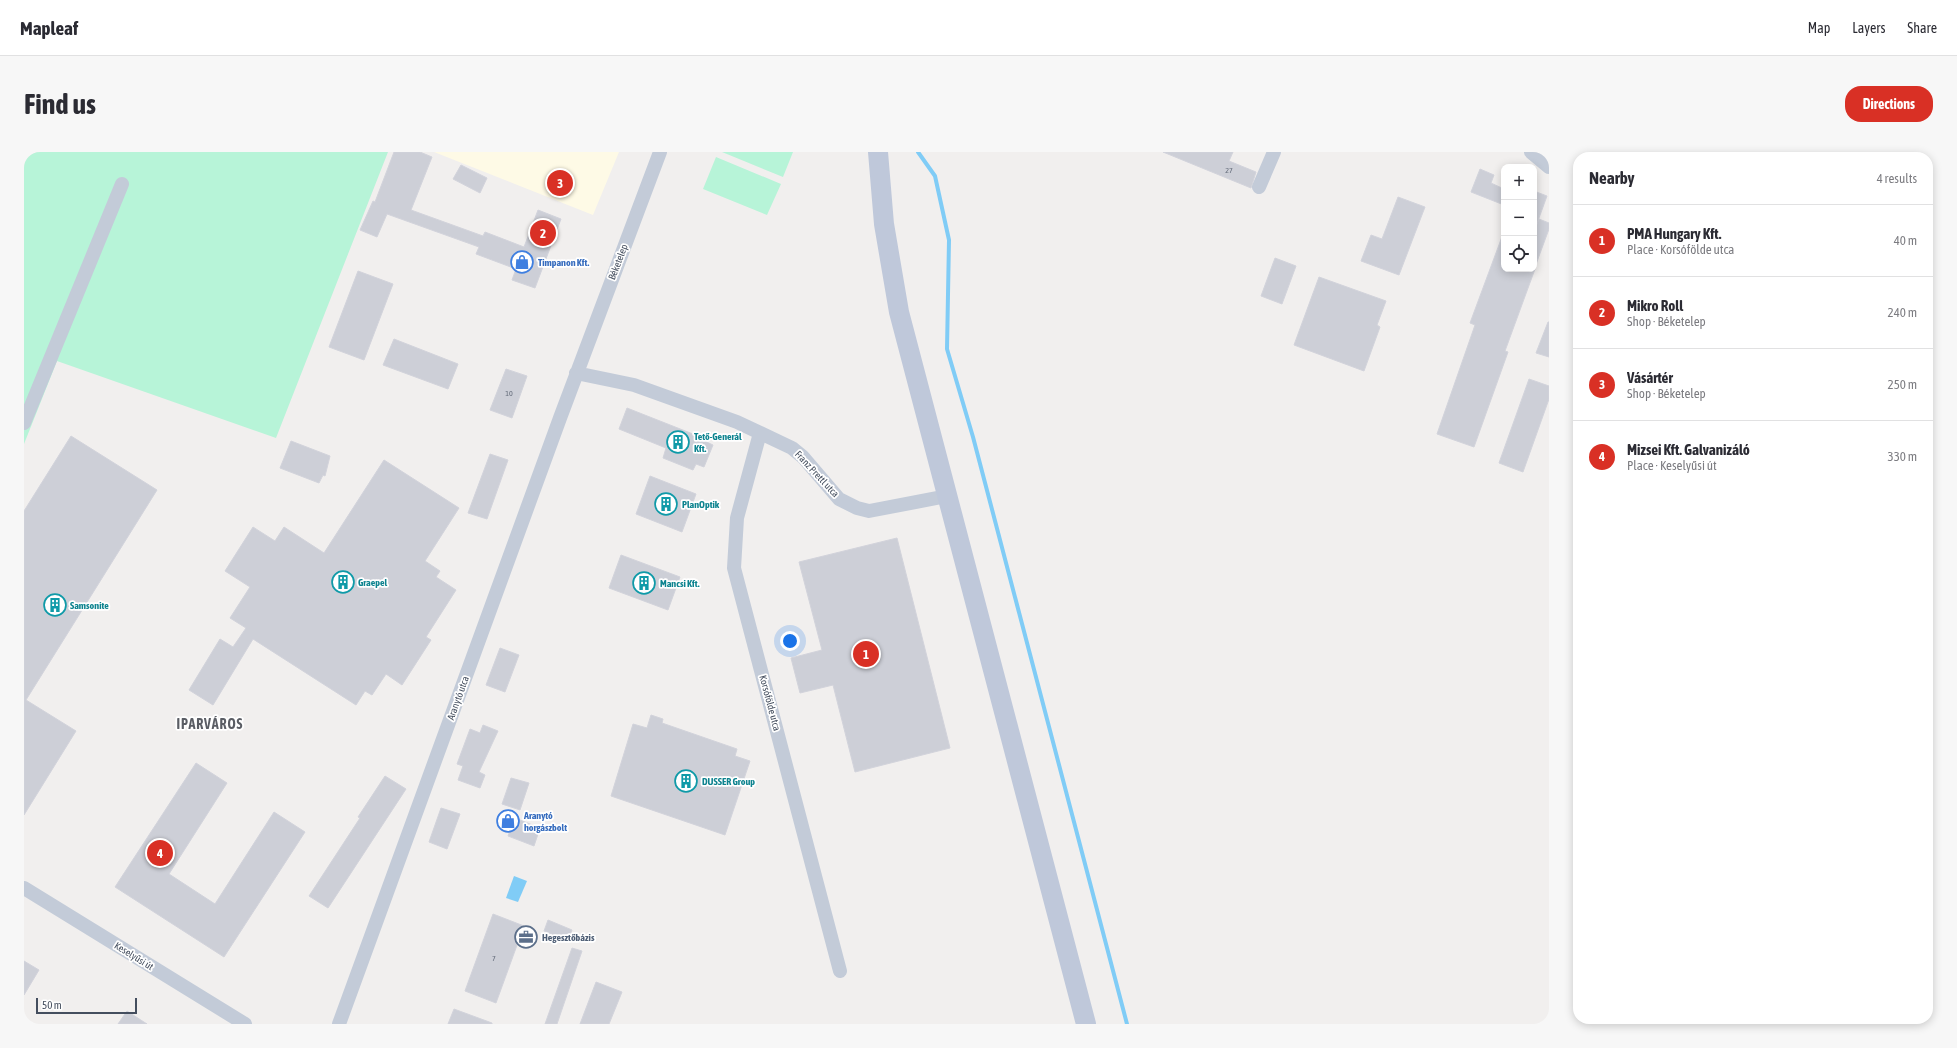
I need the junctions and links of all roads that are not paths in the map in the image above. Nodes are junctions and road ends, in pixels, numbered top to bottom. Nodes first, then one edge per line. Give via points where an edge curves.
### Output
1 (660, 152) edge
2 (878, 152) edge
3 (1274, 152) edge
4 (1531, 152) edge
5 (1549, 167) edge
6 (122, 184) dead end
7 (1260, 187) dead end
8 (576, 373) junction
9 (24, 423) edge
10 (760, 433) junction
11 (947, 496) junction
12 (24, 888) edge
13 (840, 971) dead end
14 (245, 1024) edge
15 (339, 1024) edge
16 (1086, 1024) edge

1 - 8 street, Béketelep
2 - 11 main road via 882,210 897,305
3 - 7 street
4 - 5 street
6 - 9 street
8 - 10 street, Franz Prettl utca via 634,385 737,422
8 - 15 street, Aranytó utca
10 - 11 street, Franz Prettl utca via 792,448 839,499 857,508 869,511
10 - 13 street, Korsófölde utca via 737,518 734,568
11 - 16 main road
12 - 14 street, Keselyűsi út

